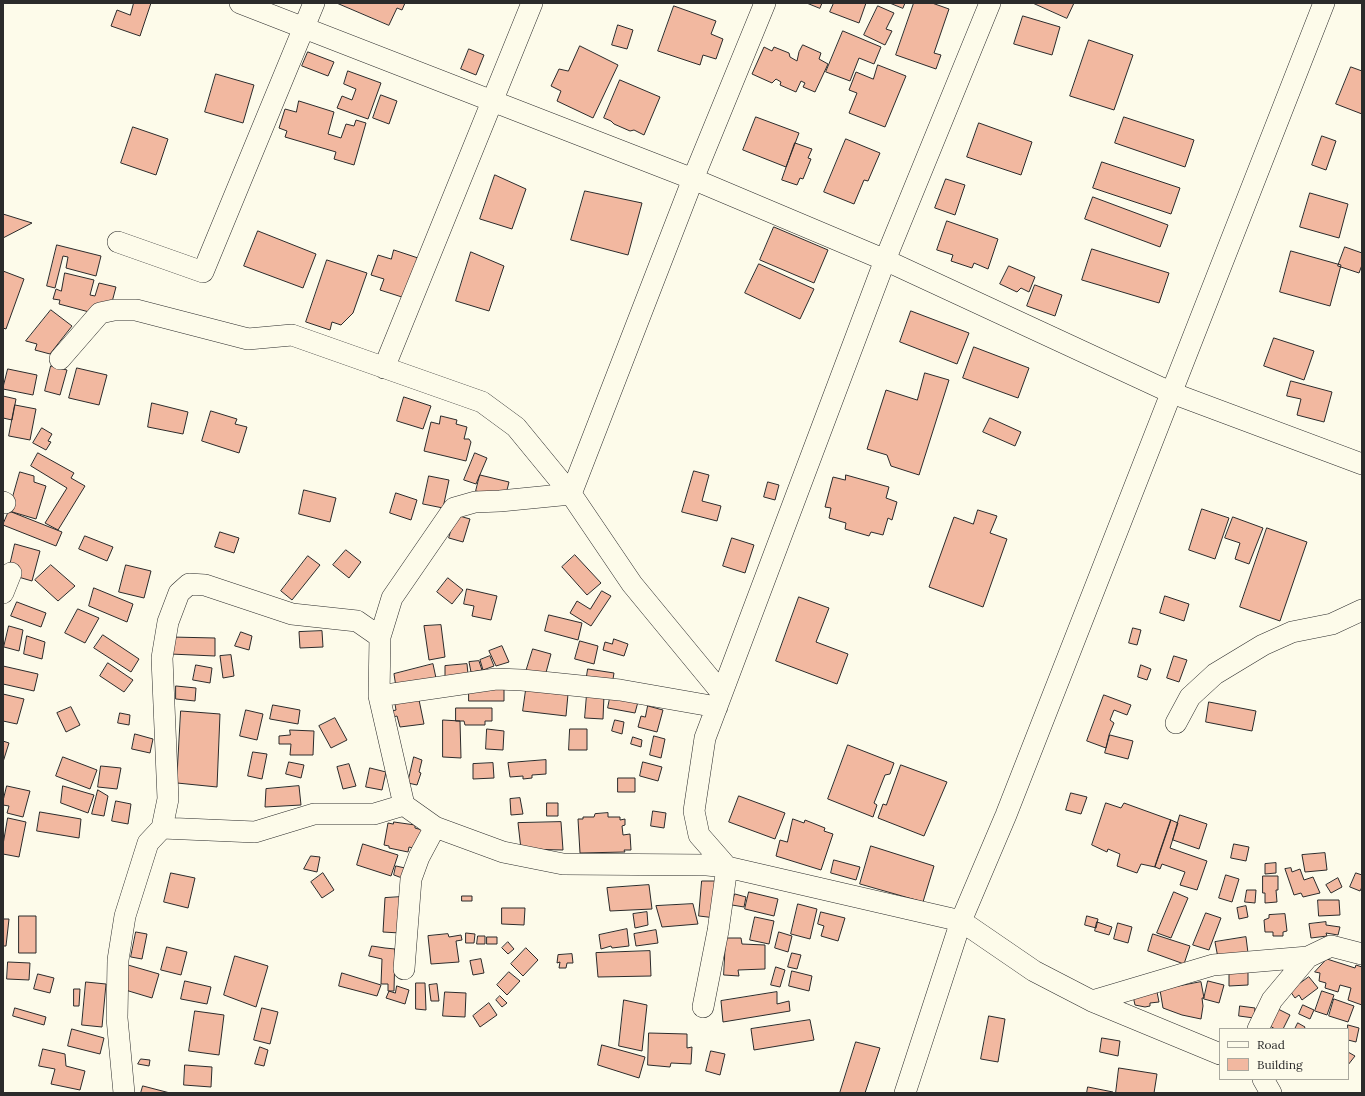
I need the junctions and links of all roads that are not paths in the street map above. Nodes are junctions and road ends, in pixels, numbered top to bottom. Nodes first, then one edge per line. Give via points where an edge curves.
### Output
1 (240, 3) edge
2 (314, 3) edge
3 (532, 3) edge
4 (765, 3) edge
5 (990, 3) edge
6 (1324, 3) edge
7 (304, 29) junction
8 (493, 100) junction
9 (693, 179) junction
10 (118, 242) dead end
11 (886, 260) junction
12 (60, 359) dead end
13 (384, 368) junction
14 (1172, 392) junction
15 (1362, 464) edge
16 (571, 494) junction
17 (11, 573) dead end
18 (3, 593) edge
19 (1362, 610) edge
20 (380, 637) junction
21 (380, 696) junction
22 (719, 699) junction
23 (1176, 723) dead end
24 (404, 805) junction
25 (435, 827) junction
26 (162, 828) junction
27 (727, 867) junction
28 (961, 921) junction
29 (1362, 954) edge
30 (1308, 957) junction
31 (404, 968) dead end
32 (1092, 1001) junction
33 (703, 1007) dead end
34 (1258, 1028) edge
35 (1219, 1054) edge
36 (1264, 1080) edge
37 (124, 1093) edge
38 (905, 1093) edge
39 (1271, 1093) edge

1 - 7 street
2 - 7 street
3 - 8 street
4 - 9 street
5 - 11 street
6 - 14 street
7 - 8 street
7 - 10 street via 203,272
8 - 9 street
8 - 13 street
9 - 11 street
9 - 16 street
11 - 14 street
11 - 22 street
12 - 13 street via 100,313 136,310 248,339 292,335
13 - 16 street via 482,402 516,427
14 - 15 street
14 - 28 street via 1006,815
16 - 20 street via 500,502 474,502 454,508 392,598
16 - 22 street via 632,584
17 - 18 street
19 - 23 street via 1332,624 1292,632 1263,645 1215,674 1190,697
20 - 21 street
20 - 26 street via 357,621 292,614 205,585 190,584 184,589 179,594 168,622 162,658 168,799
21 - 22 street via 496,679
21 - 24 street
22 - 27 street via 705,738 694,811 699,835
24 - 25 street
24 - 26 street via 374,814 314,814 255,832
25 - 27 street via 503,852 563,864
25 - 31 street via 411,879
26 - 37 street via 148,843 124,916 118,960 117,1018
27 - 28 street
27 - 33 street
28 - 32 street via 1034,972
28 - 38 street
29 - 30 street via 1331,946
30 - 32 street via 1213,965
30 - 34 street via 1272,1000
32 - 35 street
36 - 39 street

